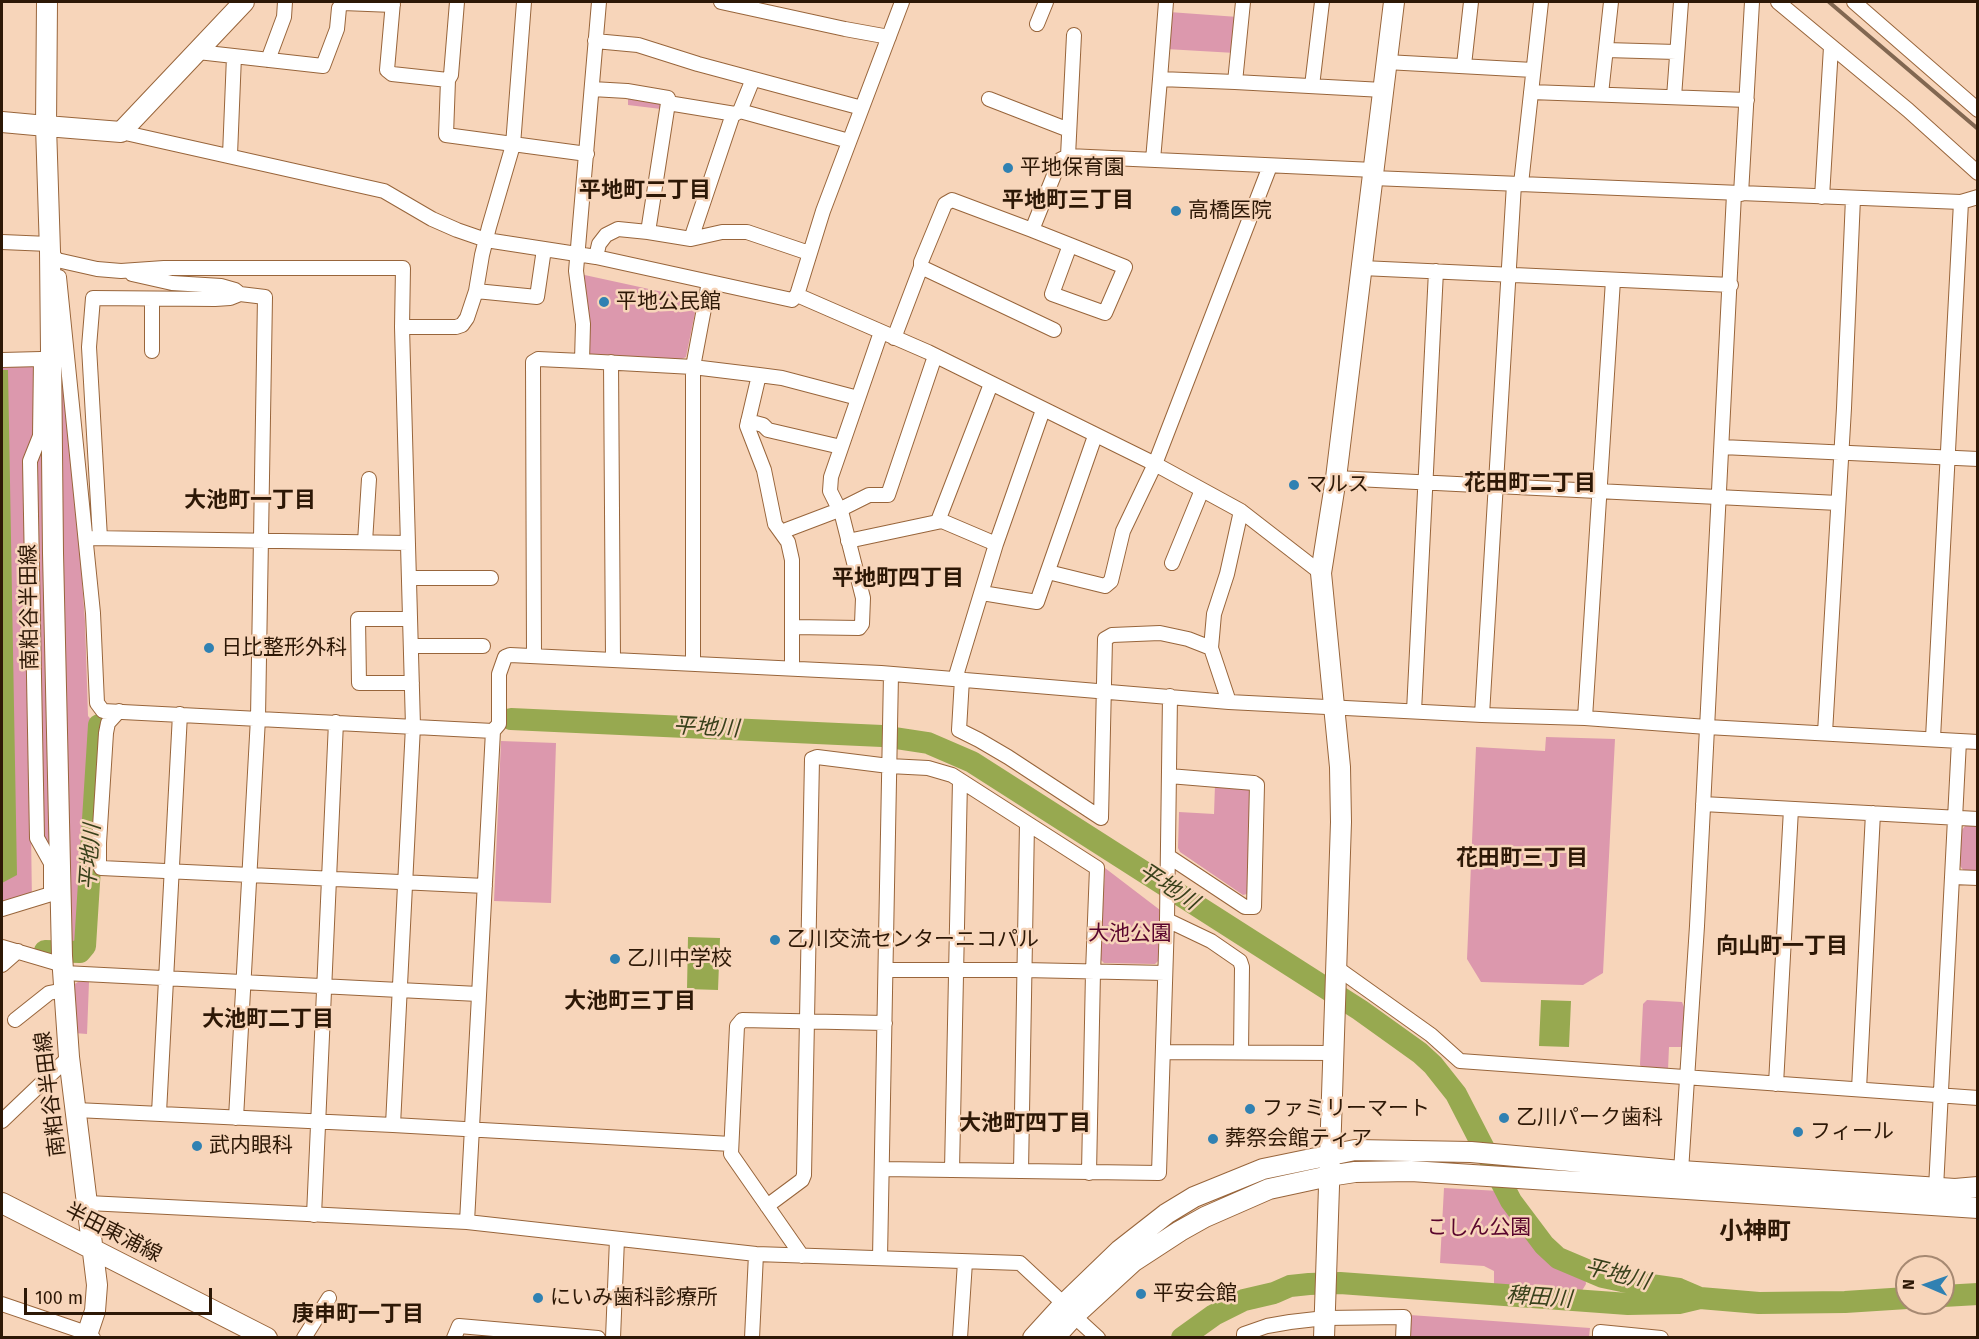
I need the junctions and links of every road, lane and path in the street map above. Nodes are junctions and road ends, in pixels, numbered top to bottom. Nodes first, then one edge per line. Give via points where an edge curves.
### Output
1 (46, 2) edge
2 (244, 2) edge
3 (285, 2) edge
4 (457, 2) edge
5 (524, 2) edge
6 (598, 2) edge
7 (722, 2) edge
8 (897, 2) edge
9 (1046, 2) edge
10 (1166, 2) edge
11 (1243, 2) edge
12 (1322, 2) edge
13 (1394, 2) edge
14 (1471, 2) edge
15 (1541, 2) edge
16 (1611, 2) edge
17 (1681, 2) edge
18 (1752, 2) edge
19 (1778, 2) edge
20 (1854, 2) edge
21 (393, 3) edge
22 (1037, 24) dead end
23 (1074, 35) dead end
24 (889, 37) junction
25 (595, 40) junction
26 (1831, 47) junction
27 (1606, 50) junction
28 (198, 52) junction
29 (1676, 52) junction
30 (234, 56) junction
31 (268, 60) junction
32 (1386, 62) junction
33 (1464, 65) junction
34 (1533, 70) junction
35 (753, 79) junction
36 (1160, 79) junction
37 (447, 80) junction
38 (1235, 82) junction
39 (1312, 86) junction
40 (592, 89) junction
41 (1383, 90) junction
42 (1531, 92) junction
43 (1601, 94) junction
44 (1674, 97) junction
45 (989, 99) dead end
46 (1747, 100) junction
47 (668, 103) junction
48 (862, 108) junction
49 (1977, 110) edge
50 (736, 113) junction
51 (2, 122) edge
52 (46, 126) junction
53 (1069, 130) junction
54 (121, 132) junction
55 (849, 141) junction
56 (513, 145) junction
57 (588, 154) junction
58 (230, 155) junction
59 (1068, 156) junction
60 (1153, 160) junction
61 (1270, 166) junction
62 (1374, 174) junction
63 (1977, 174) edge
64 (1517, 184) junction
65 (1738, 194) junction
66 (1822, 197) junction
67 (1977, 197) edge
68 (1853, 198) junction
69 (1961, 202) junction
70 (1032, 230) junction
71 (648, 231) junction
72 (691, 239) junction
73 (486, 240) junction
74 (2, 242) edge
75 (1070, 245) junction
76 (544, 249) junction
77 (52, 252) junction
78 (809, 253) junction
79 (579, 254) junction
80 (596, 257) junction
81 (921, 267) junction
82 (1362, 268) junction
83 (121, 271) junction
84 (1436, 272) junction
85 (1508, 275) junction
86 (1613, 280) junction
87 (709, 282) junction
88 (1731, 285) junction
89 (476, 291) junction
90 (240, 294) junction
91 (797, 295) junction
92 (152, 299) junction
93 (402, 327) junction
94 (1054, 330) dead end
95 (881, 332) junction
96 (894, 338) junction
97 (152, 351) dead end
98 (935, 356) junction
99 (2, 360) edge
100 (582, 361) junction
101 (611, 362) junction
102 (693, 367) junction
103 (759, 375) junction
104 (992, 384) junction
105 (858, 398) junction
106 (1043, 410) junction
107 (748, 421) junction
108 (1095, 436) junction
109 (842, 447) junction
110 (1722, 447) junction
111 (1840, 452) junction
112 (1948, 458) junction
113 (1977, 459) edge
114 (1155, 465) junction
115 (1336, 477) junction
116 (369, 479) dead end
117 (1426, 482) junction
118 (1496, 486) junction
119 (1202, 490) junction
120 (1600, 491) junction
121 (1719, 497) junction
122 (1838, 503) junction
123 (839, 510) junction
124 (1241, 512) junction
125 (938, 521) junction
126 (781, 532) junction
127 (93, 538) junction
128 (848, 541) junction
129 (261, 542) junction
130 (365, 542) junction
131 (408, 543) junction
132 (996, 544) junction
133 (1172, 563) dead end
134 (1047, 572) junction
135 (1321, 573) junction
136 (409, 578) junction
137 (492, 578) dead end
138 (982, 593) junction
139 (410, 619) junction
140 (793, 627) junction
141 (411, 646) junction
142 (483, 646) dead end
143 (1211, 648) junction
144 (534, 655) junction
145 (614, 659) junction
146 (693, 663) junction
147 (792, 668) junction
148 (891, 674) junction
149 (958, 679) junction
150 (412, 683) junction
151 (1104, 691) junction
152 (1170, 696) junction
153 (1229, 702) junction
154 (1334, 707) junction
155 (119, 711) junction
156 (1414, 711) junction
157 (180, 714) junction
158 (1482, 715) junction
159 (258, 718) junction
160 (1586, 718) junction
161 (336, 722) junction
162 (414, 726) junction
163 (1707, 727) junction
164 (494, 731) junction
165 (1825, 733) junction
166 (1933, 738) junction
167 (1959, 741) junction
168 (1977, 742) edge
169 (889, 760) junction
170 (1169, 776) junction
171 (960, 780) junction
172 (1703, 804) junction
173 (1791, 809) junction
174 (1873, 813) junction
175 (1956, 818) junction
176 (1977, 819) edge
177 (1027, 823) junction
178 (1168, 856) junction
179 (171, 870) junction
180 (249, 873) junction
181 (1953, 877) junction
182 (328, 878) junction
183 (1977, 878) edge
184 (405, 883) junction
185 (485, 886) junction
186 (2, 909) edge
187 (1167, 920) junction
188 (2, 947) edge
189 (18, 951) junction
190 (2, 965) edge
191 (63, 966) junction
192 (886, 970) junction
193 (957, 970) junction
194 (1024, 970) junction
195 (1093, 972) junction
196 (1165, 973) junction
197 (1337, 975) junction
198 (165, 979) junction
199 (243, 982) junction
200 (325, 987) junction
201 (399, 990) junction
202 (478, 994) junction
203 (15, 1020) dead end
204 (807, 1022) junction
205 (885, 1023) junction
206 (1163, 1052) junction
207 (1241, 1052) junction
208 (1332, 1053) junction
209 (69, 1057) junction
210 (1687, 1078) junction
211 (1776, 1084) junction
212 (1859, 1089) junction
213 (1941, 1095) junction
214 (1977, 1098) edge
215 (76, 1110) junction
216 (159, 1113) junction
217 (236, 1118) junction
218 (2, 1121) edge
219 (318, 1122) junction
220 (393, 1125) junction
221 (472, 1129) junction
222 (731, 1144) junction
223 (1329, 1154) junction
224 (883, 1169) junction
225 (952, 1170) junction
226 (1021, 1171) junction
227 (1681, 1171) junction
228 (1089, 1173) junction
229 (1329, 1176) junction
230 (1977, 1187) edge
231 (1936, 1188) junction
232 (2, 1203) edge
233 (88, 1203) junction
234 (767, 1206) junction
235 (1977, 1208) edge
236 (314, 1215) junction
237 (467, 1222) junction
238 (616, 1239) junction
239 (93, 1249) junction
240 (756, 1254) junction
241 (802, 1256) junction
242 (880, 1258) junction
243 (965, 1262) junction
244 (329, 1298) dead end
245 (2, 1304) edge
246 (1069, 1310) junction
247 (1325, 1319) edge
248 (89, 1336) edge
249 (535, 1336) edge
250 (267, 1338) edge
251 (304, 1338) edge
252 (454, 1338) edge
253 (598, 1338) edge
254 (613, 1338) edge
255 (752, 1338) edge
256 (960, 1338) edge
257 (1034, 1338) edge
258 (1054, 1338) edge
259 (1098, 1338) edge
260 (1244, 1338) edge
261 (1403, 1338) edge
262 (1600, 1338) edge
263 (1661, 1338) edge

1 - 52 street, 南粕谷半田線
2 - 28 street
3 - 31 street via 284,17
4 - 37 street via 451,75
5 - 56 street
6 - 25 street
7 - 24 street
8 - 24 street
9 - 22 street
10 - 36 street
11 - 38 street
12 - 39 street
13 - 32 street
14 - 33 street
15 - 34 street
16 - 27 street
17 - 29 street
18 - 46 street
19 - 26 street
20 - 49 street
21 - 31 street via 343,3 323,66
21 - 37 street via 387,70 392,74
23 - 53 street
24 - 48 street
25 - 35 street via 638,45
25 - 40 street
26 - 63 street via 1908,110
26 - 66 street
27 - 29 street
27 - 43 street
28 - 30 street
28 - 54 street
29 - 44 street
30 - 31 street
30 - 58 street
32 - 33 street
32 - 41 street
33 - 34 street
34 - 42 street
35 - 48 street
35 - 50 street
36 - 38 street
36 - 60 street
37 - 56 street via 446,135
38 - 39 street
39 - 41 street
40 - 47 street via 668,98
40 - 57 street
41 - 62 street
42 - 43 street
42 - 64 street
43 - 44 street
44 - 46 street
45 - 53 street
46 - 65 street
47 - 50 street
47 - 71 street
48 - 55 street
50 - 55 street
50 - 72 street
51 - 52 street
52 - 54 street
52 - 77 street, 南粕谷半田線
53 - 59 street
54 - 58 street
55 - 78 street
56 - 57 street
56 - 73 street
57 - 79 street
58 - 73 street via 384,191 432,219
59 - 60 street
59 - 70 street via 1060,160
60 - 61 street
61 - 62 street
61 - 114 street
62 - 64 street
62 - 82 street
64 - 65 street
64 - 85 street
65 - 66 street
65 - 88 street
66 - 68 street
67 - 69 street
68 - 69 street
68 - 111 street
69 - 112 street
70 - 75 street
70 - 81 street via 948,200
71 - 72 street
71 - 80 street via 623,228 606,234
72 - 78 street via 722,232 747,232
73 - 76 street
73 - 89 street
74 - 77 street
75 - 75 street via 1125,267 1105,314 1052,294
76 - 79 street
76 - 89 street via 537,297
77 - 83 street via 96,269
77 - 127 street via 73,430
77 - 191 street, 南粕谷半田線 via 53,552
78 - 91 street
79 - 80 street
79 - 100 street via 576,271 583,324
80 - 87 street
81 - 94 street
81 - 96 street
82 - 84 street
82 - 115 street
83 - 90 street via 172,283 221,286
83 - 93 street via 403,268
84 - 85 street
84 - 117 street
85 - 86 street
85 - 118 street
86 - 88 street
86 - 120 street
87 - 91 street via 792,300
87 - 102 street
88 - 110 street
89 - 93 street via 462,326
90 - 92 street via 216,299
90 - 129 street via 265,297
91 - 95 street
92 - 97 street
92 - 127 street via 93,298 89,347
93 - 131 street
95 - 96 street
95 - 105 street
96 - 98 street
98 - 104 street
98 - 123 street via 888,495 869,495
99 - 186 street via 41,359 40,436 30,461 37,838 51,863 51,894
100 - 101 street
100 - 144 street via 533,362
101 - 102 street
101 - 145 street
102 - 103 street
102 - 146 street
103 - 105 street
103 - 107 street
104 - 106 street
104 - 125 street
105 - 109 street
106 - 108 street
106 - 132 street
107 - 109 street via 768,430
107 - 126 street via 764,470 775,524
108 - 114 street
108 - 134 street
109 - 123 street via 830,491
110 - 111 street
110 - 121 street
111 - 112 street
111 - 122 street
112 - 113 street
112 - 166 street
114 - 119 street
114 - 134 street via 1123,531 1109,584
115 - 117 street
115 - 135 street
116 - 130 street
117 - 118 street
117 - 156 street
118 - 120 street
118 - 158 street
119 - 124 street
119 - 133 street
120 - 121 street
120 - 160 street
121 - 122 street
121 - 163 street
122 - 165 street
123 - 126 street
123 - 128 street
124 - 135 street
124 - 143 street via 1214,614
125 - 128 street
125 - 132 street
126 - 140 street via 789,542 792,560
127 - 129 street
127 - 155 street via 93,613 100,707
128 - 140 street via 863,597 862,624 859,628
129 - 130 street
129 - 159 street
130 - 131 street
131 - 136 street
132 - 138 street
134 - 138 street via 1038,602
135 - 154 street
136 - 137 street
136 - 139 street
138 - 149 street
139 - 141 street
139 - 150 street via 358,619 359,683
140 - 147 street
141 - 142 street
141 - 150 street
143 - 151 street via 1160,633 1112,634 1105,639
143 - 153 street
144 - 145 street
144 - 164 street via 505,657 499,674 499,724
145 - 146 street
146 - 147 street
147 - 148 street
148 - 149 street
148 - 169 street
149 - 151 street
149 - 151 street via 959,730 1101,818
150 - 162 street
151 - 152 street
152 - 153 street
152 - 170 street
153 - 154 street
154 - 156 street
154 - 197 street via 1341,822
155 - 157 street
155 - 179 street via 108,723 106,733 99,863 101,868
156 - 158 street
157 - 159 street
157 - 179 street
158 - 160 street
159 - 161 street
159 - 180 street
160 - 163 street
161 - 162 street
161 - 182 street
162 - 164 street
162 - 184 street
163 - 165 street
163 - 172 street
164 - 185 street
165 - 166 street
166 - 167 street
167 - 168 street
167 - 175 street
169 - 171 street
169 - 192 street
169 - 204 street via 812,759
170 - 178 street
170 - 178 street via 1257,785 1254,907 1245,907
171 - 177 street
171 - 193 street
172 - 173 street
172 - 210 street
173 - 174 street
173 - 211 street
174 - 175 street
174 - 212 street
175 - 176 street
175 - 181 street
177 - 194 street
177 - 195 street via 1097,868
178 - 187 street
179 - 180 street
179 - 198 street
180 - 182 street
180 - 199 street
181 - 183 street
181 - 213 street
182 - 184 street
182 - 200 street
184 - 185 street
184 - 201 street
185 - 202 street
187 - 196 street
187 - 207 street via 1211,941 1240,961
188 - 189 street
189 - 190 street
189 - 191 street
191 - 198 street
191 - 203 street via 49,993
191 - 209 street, 南粕谷半田線
192 - 193 street
192 - 205 street
193 - 194 street
193 - 225 street
194 - 195 street
194 - 226 street
195 - 196 street
195 - 228 street
196 - 206 street
197 - 208 street
197 - 210 street via 1395,1008 1460,1061
198 - 199 street
198 - 216 street
199 - 200 street
199 - 217 street
200 - 201 street
200 - 219 street
201 - 202 street
201 - 220 street
202 - 221 street
204 - 205 street
204 - 222 street via 742,1020 737,1026
204 - 234 street via 804,1175
205 - 224 street
206 - 207 street
206 - 228 street via 1160,1173
207 - 208 street
208 - 223 street
209 - 215 street, 南粕谷半田線
209 - 218 street
210 - 211 street
210 - 227 street
211 - 212 street
212 - 213 street
213 - 214 street
213 - 231 street
215 - 216 street
215 - 233 street, 南粕谷半田線
216 - 217 street
217 - 219 street
219 - 220 street
219 - 236 street
220 - 221 street
221 - 222 street
221 - 237 street
222 - 234 street via 731,1154
223 - 227 street via 1355,1150 1471,1152
223 - 229 street
223 - 246 street via 1263,1169 1194,1197 1120,1250
224 - 225 street
224 - 242 street
225 - 226 street
226 - 228 street
227 - 231 street
229 - 235 street via 1412,1171
229 - 246 street via 1269,1189 1205,1217 1134,1261
229 - 247 street
230 - 231 street
232 - 239 street, 半田東浦線
233 - 236 street
233 - 239 street, 南粕谷半田線
234 - 241 street
236 - 237 street
237 - 238 street
238 - 240 street
238 - 254 street
239 - 248 street, 南粕谷半田線 via 97,1299
239 - 250 street, 半田東浦線
240 - 241 street
240 - 255 street
241 - 242 street
242 - 243 street
243 - 246 street via 1020,1263
243 - 256 street
244 - 251 street
245 - 248 street
246 - 257 street
246 - 258 street
246 - 259 street
247 - 260 street via 1267,1326 1244,1334
247 - 261 street via 1404,1317
249 - 252 street via 459,1326
249 - 253 street
262 - 263 street via 1600,1332

